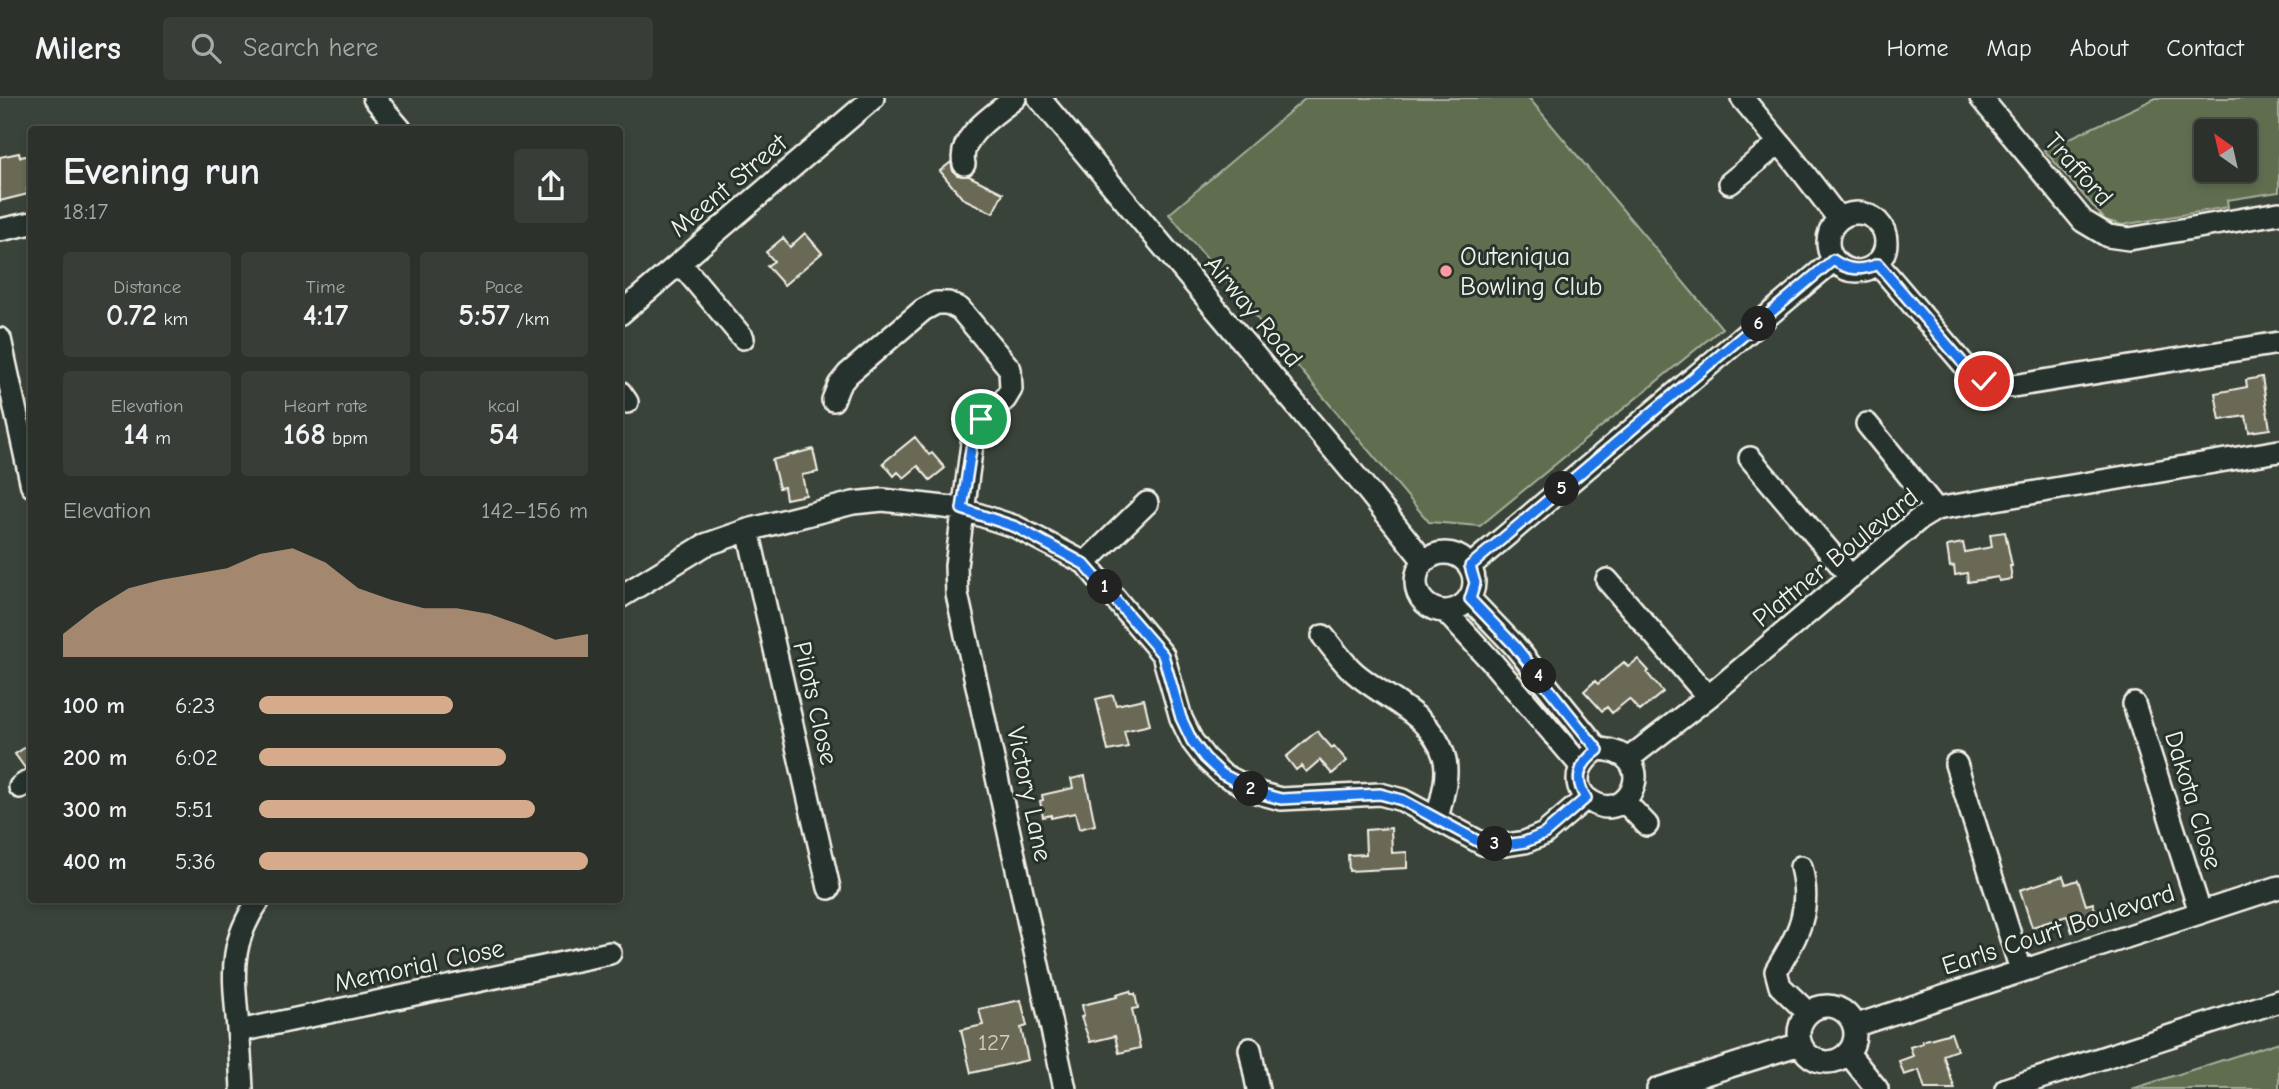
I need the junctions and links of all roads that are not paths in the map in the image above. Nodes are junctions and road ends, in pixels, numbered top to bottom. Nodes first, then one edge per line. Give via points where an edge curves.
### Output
1 (873, 98) edge
2 (1015, 98) edge
3 (1039, 98) edge
4 (1742, 98) edge
5 (1981, 98) edge
6 (385, 102) edge
7 (399, 126) edge
8 (1779, 143) junction
9 (964, 164) dead end
10 (1730, 183) dead end
11 (2279, 213) edge
12 (1839, 219) junction
13 (28, 224) edge
14 (0, 230) edge
15 (1833, 260) junction
16 (680, 263) junction
17 (1878, 264) junction
18 (623, 311) edge
19 (743, 338) dead end
20 (0, 340) edge
21 (2279, 342) edge
22 (834, 400) dead end
23 (1867, 424) dead end
24 (2279, 451) edge
25 (1750, 458) dead end
26 (28, 468) edge
27 (1147, 503) dead end
28 (962, 509) junction
29 (1936, 509) junction
30 (748, 530) junction
31 (1424, 561) junction
32 (1084, 564) junction
33 (1470, 566) junction
34 (1851, 577) junction
35 (1607, 580) dead end
36 (623, 595) edge
37 (1470, 599) junction
38 (1446, 612) junction
39 (1323, 636) dead end
40 (1708, 697) junction
41 (2134, 704) dead end
42 (1598, 750) junction
43 (1628, 759) junction
44 (1956, 764) dead end
45 (1581, 766) junction
46 (1586, 798) junction
47 (1624, 801) junction
48 (1437, 819) junction
49 (1647, 825) dead end
50 (1801, 867) dead end
51 (2279, 887) edge
52 (829, 888) dead end
53 (257, 903) edge
54 (2200, 912) junction
55 (610, 953) dead end
56 (2021, 970) junction
57 (2279, 1001) edge
58 (1808, 1013) junction
59 (1854, 1026) junction
60 (239, 1031) junction
61 (1800, 1044) junction
62 (1250, 1049) dead end
63 (1849, 1053) junction
64 (242, 1089) edge
65 (1065, 1089) edge
66 (1258, 1089) edge
67 (1658, 1089) edge
68 (1877, 1089) edge
69 (2006, 1089) edge

1 - 16 street, Meent Street
2 - 9 street via 966,143
3 - 31 street, Airway Road
4 - 8 street
5 - 11 street, Trafford via 2083,221 2108,236 2129,239
6 - 7 street
8 - 10 street
8 - 12 street
12 - 15 street via 1829,237
12 - 17 street via 1862,214 1877,221 1887,241
13 - 14 street
15 - 17 street via 1852,270
15 - 33 street
16 - 18 street, Meent Street
16 - 19 street
17 - 21 street via 1968,369 1995,384 2013,386
20 - 26 street
22 - 28 street, Victory Lane via 848,374 923,310 936,303 960,309 1010,369 1012,379 1005,399 981,419 973,436
23 - 29 street
24 - 29 street, Plattner Boulevard
25 - 34 street
27 - 32 street
28 - 30 street via 883,500 853,503
28 - 32 street via 1016,527
28 - 65 street, Victory Lane via 957,593
29 - 34 street, Plattner Boulevard
30 - 36 street via 705,545
30 - 52 street, Pilots Close
31 - 33 street via 1443,552
31 - 38 street via 1416,573 1415,587 1426,605
32 - 48 street via 1163,655 1192,741 1222,774 1281,799 1380,794
33 - 37 street via 1475,583
34 - 40 street, Plattner Boulevard
35 - 40 street
37 - 38 street via 1459,609
37 - 42 street via 1514,645
38 - 45 street
39 - 48 street via 1353,672 1411,712 1437,741 1446,773
40 - 43 street, Plattner Boulevard
41 - 54 street, Dakota Close
42 - 43 street via 1613,750
42 - 45 street
43 - 47 street via 1635,781
44 - 56 street
45 - 46 street via 1578,780
46 - 47 street via 1601,806
46 - 48 street via 1544,834 1506,845 1483,844
47 - 49 street
50 - 58 street via 1805,885 1802,924 1776,971 1780,986
51 - 54 street, Earls Court Boulevard
53 - 60 street via 236,946 233,975
54 - 56 street, Earls Court Boulevard
55 - 60 street, Memorial Close
56 - 59 street, Earls Court Boulevard
57 - 69 street
58 - 59 street via 1835,1007 1850,1017
58 - 61 street via 1799,1027
59 - 63 street
60 - 64 street
61 - 63 street via 1810,1057 1826,1063
61 - 67 street
62 - 66 street
63 - 68 street

